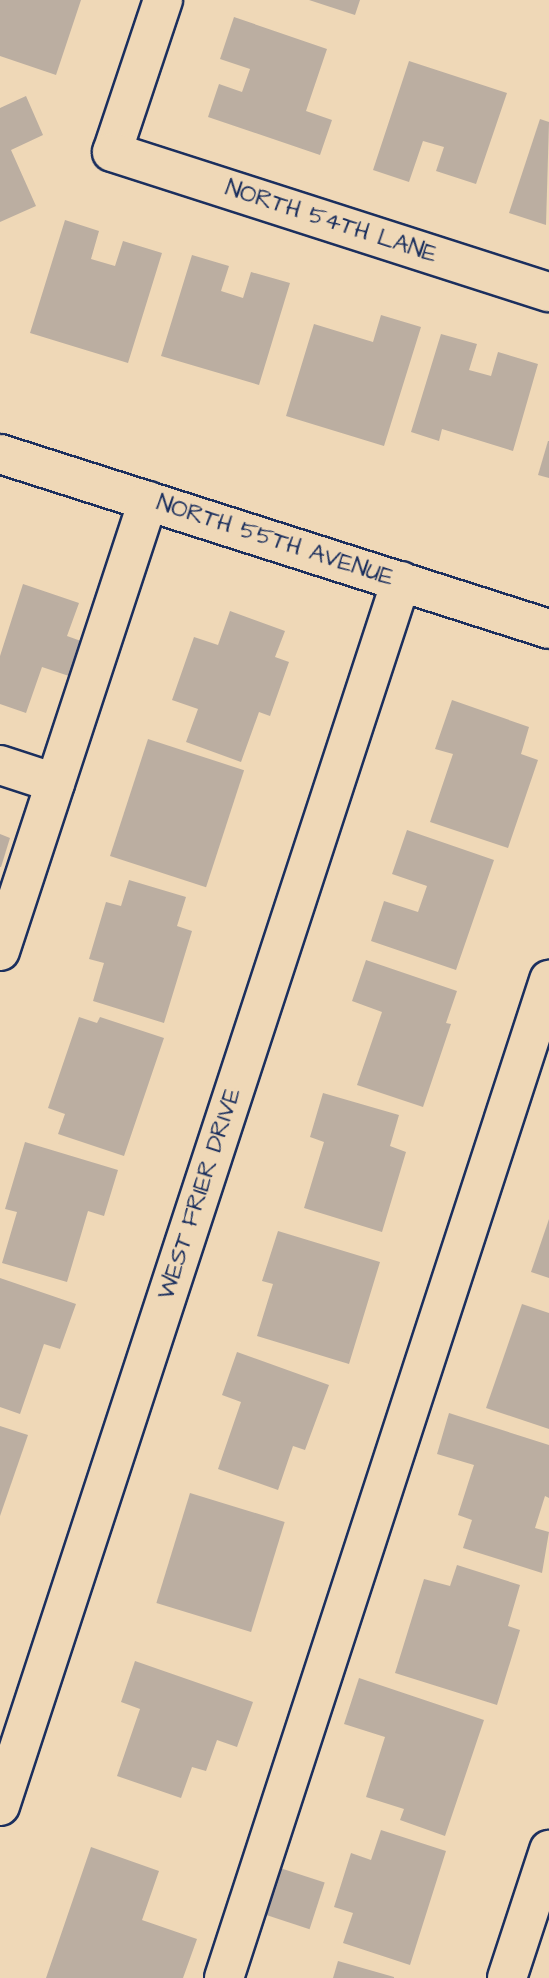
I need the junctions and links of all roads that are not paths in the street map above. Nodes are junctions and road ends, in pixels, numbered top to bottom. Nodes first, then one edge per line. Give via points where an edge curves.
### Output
1 (163, 0) edge
2 (549, 292) edge
3 (0, 454) edge
4 (148, 501) junction
5 (401, 581) junction
6 (549, 629) edge
7 (0, 765) edge
8 (55, 783) junction
9 (0, 951) edge
10 (549, 980) edge
11 (0, 1806) edge
12 (549, 1850) edge
13 (224, 1978) edge
14 (507, 1978) edge

1 - 2 street, NORTH 54TH LANE via 112,152
3 - 4 street, NORTH 55TH AVENUE
4 - 5 street, NORTH 55TH AVENUE
4 - 8 street
5 - 6 street, NORTH 55TH AVENUE
5 - 11 street, WEST FRIER DRIVE
7 - 8 street
8 - 9 street
10 - 13 street
12 - 14 street

